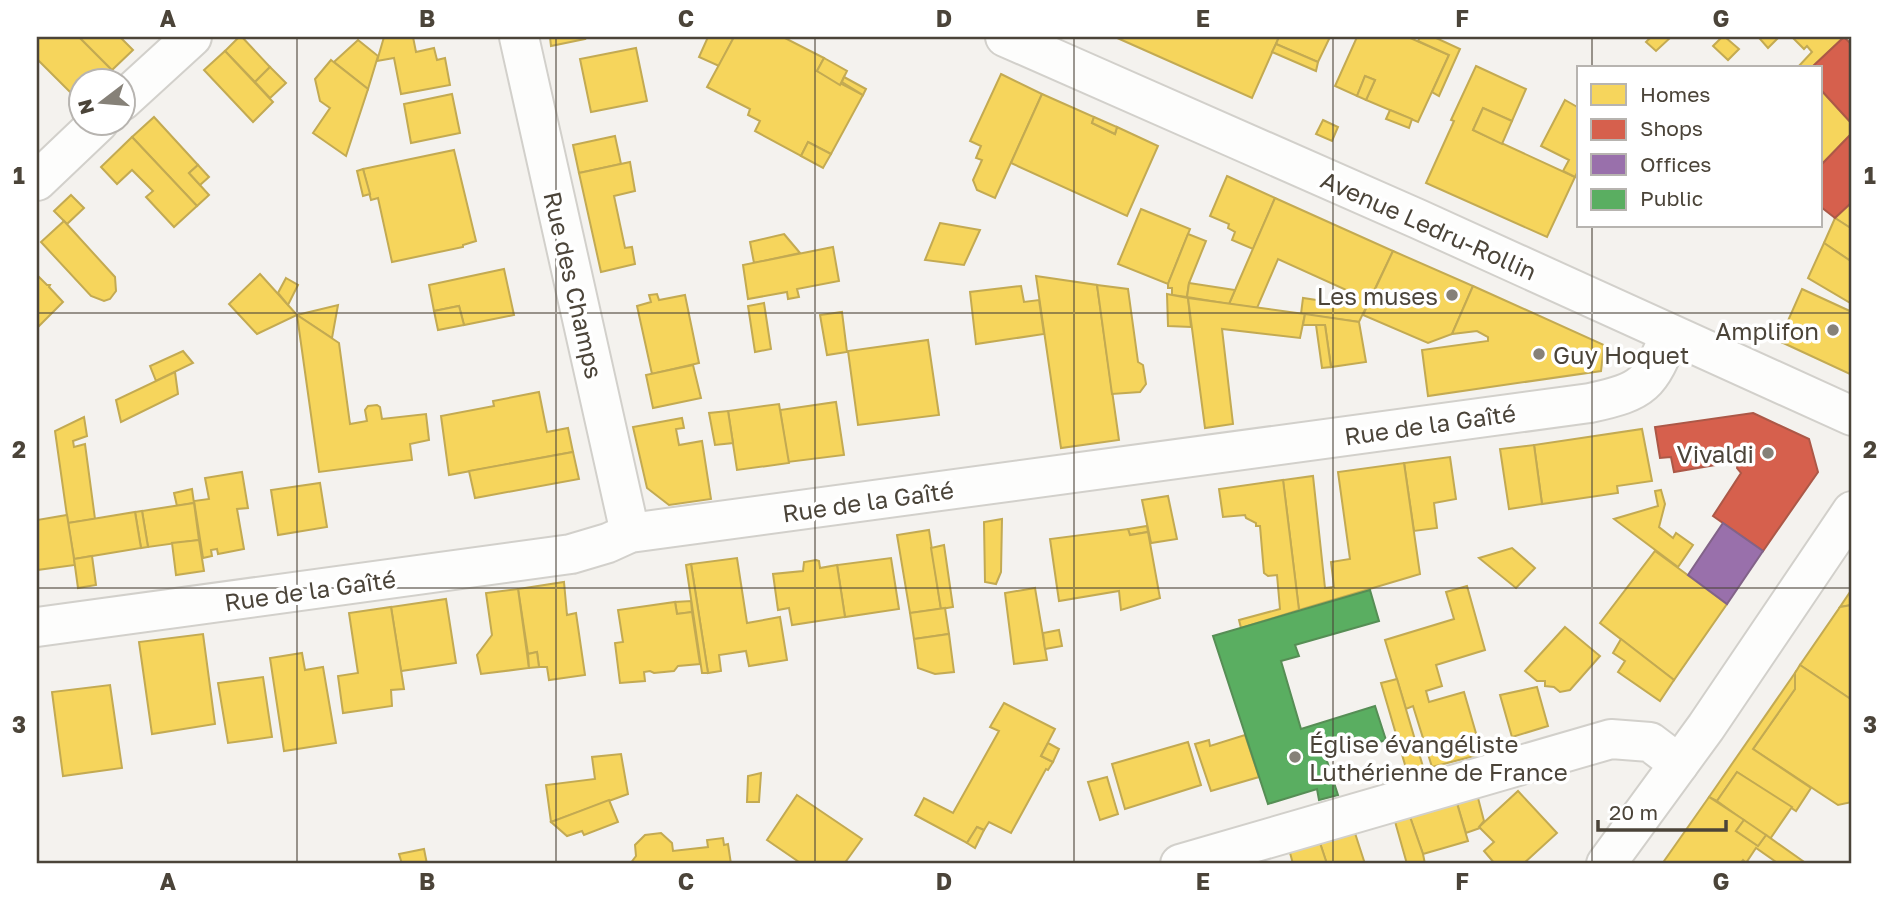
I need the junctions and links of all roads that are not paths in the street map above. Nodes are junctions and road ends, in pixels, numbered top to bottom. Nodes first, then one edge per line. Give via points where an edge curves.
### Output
1 (192, 37) edge
2 (519, 37) edge
3 (1005, 37) edge
4 (136, 88) edge
5 (84, 136) edge
6 (37, 181) edge
7 (1670, 334) junction
8 (1852, 416) edge
9 (1852, 511) edge
10 (630, 533) junction
11 (37, 627) edge
12 (1679, 764) junction
13 (1180, 864) edge
14 (1606, 864) edge

1 - 4 street
2 - 10 street, Rue des Champs
3 - 7 street, Avenue Ledru-Rollin
5 - 6 street
7 - 8 street, Avenue Ledru-Rollin
7 - 10 street, Rue de la Gaîté via 1646,382 1590,403
9 - 12 street
10 - 11 street, Rue de la Gaîté via 572,554
12 - 13 street via 1650,742 1611,739
12 - 14 street

